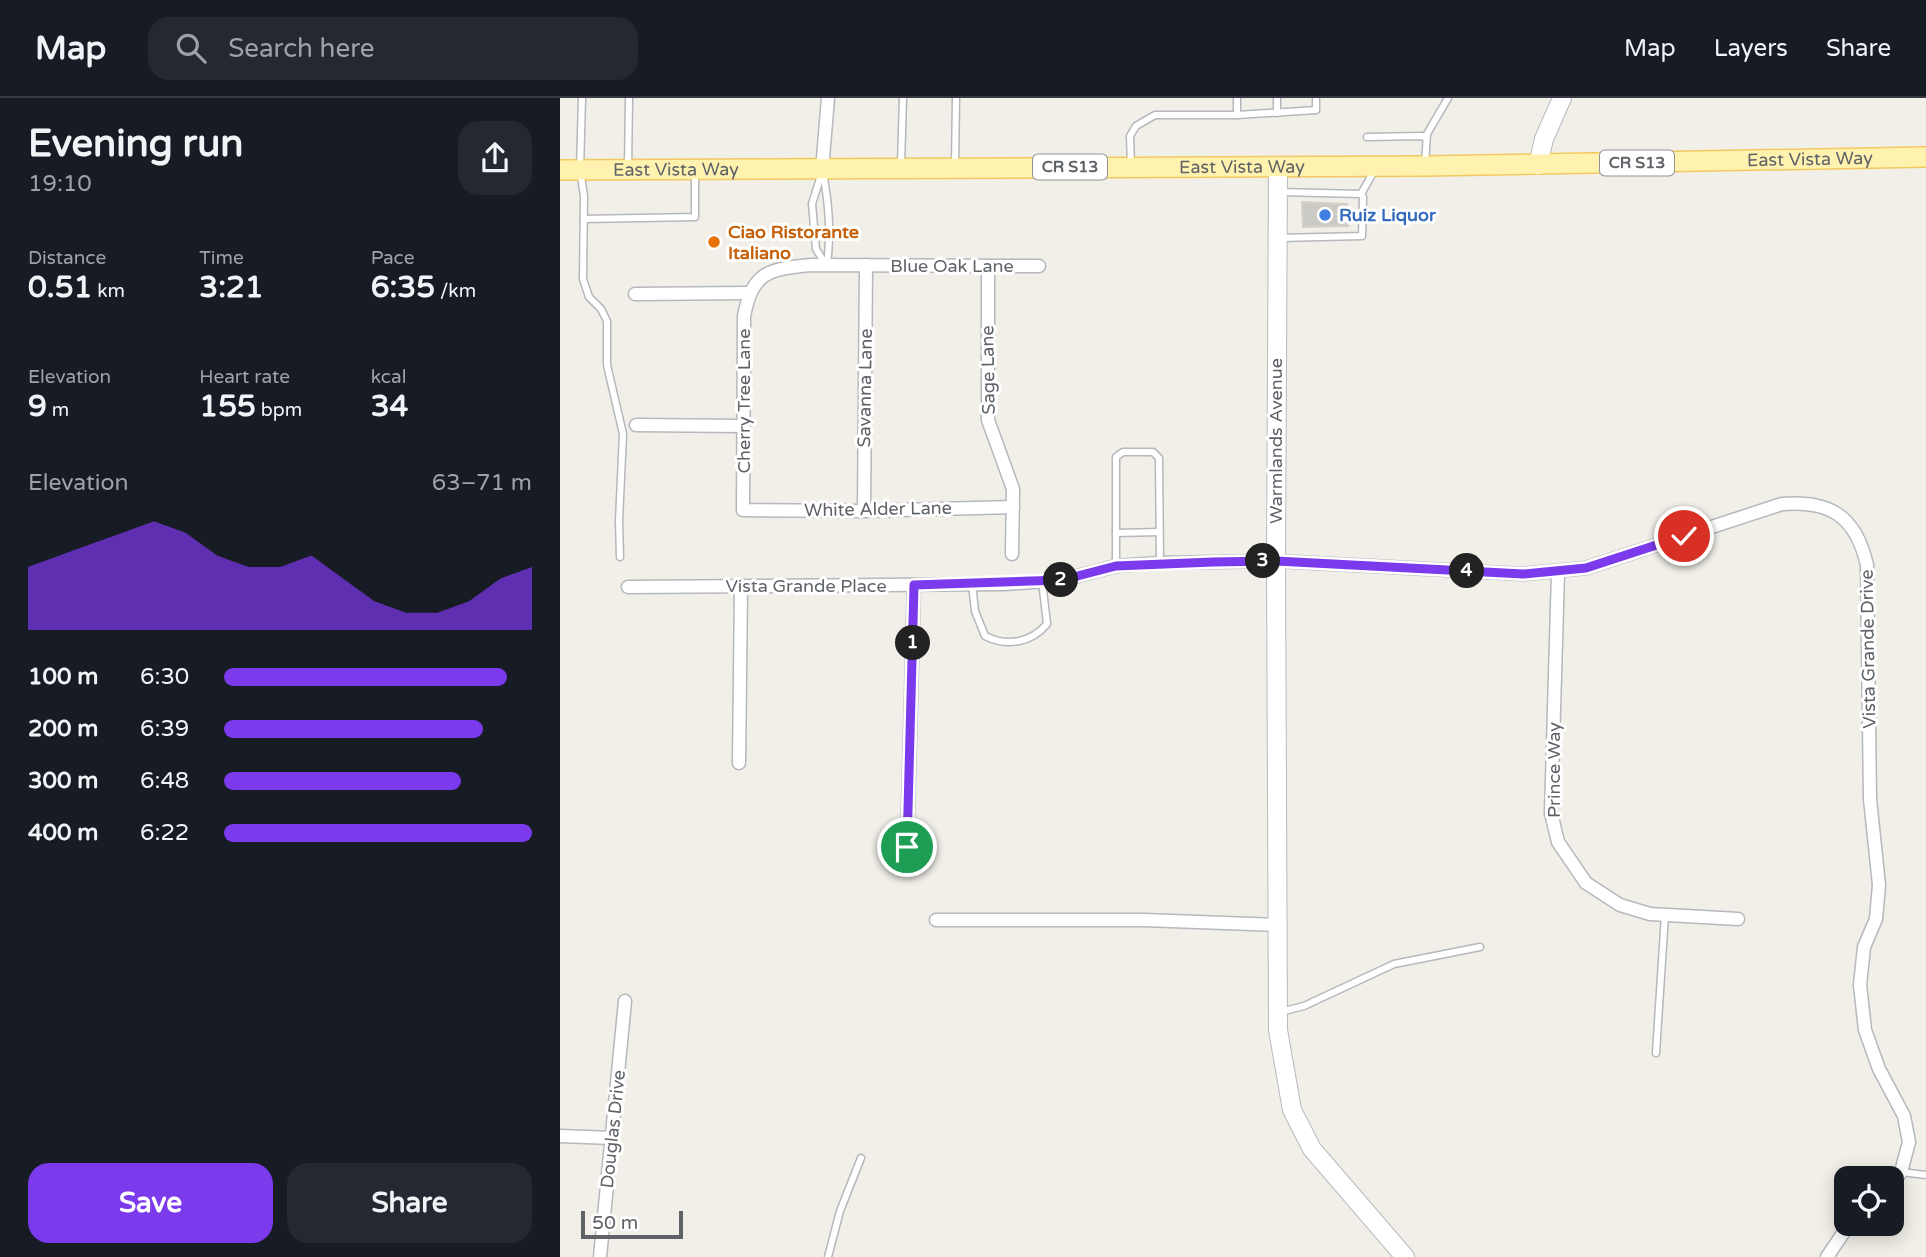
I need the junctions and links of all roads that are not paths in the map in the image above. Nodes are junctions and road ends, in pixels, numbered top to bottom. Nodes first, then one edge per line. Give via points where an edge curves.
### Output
1 (582, 98) edge
2 (629, 98) edge
3 (828, 98) edge
4 (903, 98) edge
5 (956, 98) edge
6 (1237, 98) edge
7 (1277, 98) edge
8 (1316, 98) edge
9 (1448, 98) edge
10 (1558, 100) edge
11 (1277, 113) junction
12 (1237, 115) junction
13 (1367, 137) dead end
14 (1426, 138) junction
15 (1926, 157) edge
16 (1538, 165) junction
17 (1377, 166) junction
18 (1425, 166) junction
19 (1132, 167) junction
20 (1278, 167) junction
21 (955, 168) junction
22 (560, 170) edge
23 (580, 170) junction
24 (628, 170) junction
25 (695, 170) junction
26 (822, 170) junction
27 (901, 170) junction
28 (1277, 192) junction
29 (1361, 194) junction
30 (584, 219) junction
31 (1277, 238) junction
32 (827, 265) junction
33 (866, 265) junction
34 (988, 266) junction
35 (1039, 266) dead end
36 (749, 293) junction
37 (635, 294) dead end
38 (636, 425) dead end
39 (743, 426) junction
40 (1013, 507) junction
41 (743, 510) joint
42 (864, 511) junction
43 (1159, 532) junction
44 (1116, 533) junction
45 (1012, 554) dead end
46 (620, 557) dead end
47 (1276, 561) junction
48 (1160, 563) junction
49 (1116, 566) junction
50 (1558, 572) junction
51 (1042, 581) junction
52 (972, 584) junction
53 (914, 585) junction
54 (628, 587) dead end
55 (741, 587) junction
56 (739, 763) dead end
57 (907, 847) dead end
58 (1665, 915) junction
59 (1738, 919) dead end
60 (936, 920) dead end
61 (1279, 925) junction
62 (1480, 947) dead end
63 (625, 1001) dead end
64 (1278, 1012) junction
65 (1656, 1053) dead end
66 (560, 1136) edge
67 (612, 1138) junction
68 (861, 1158) dead end
69 (1903, 1166) edge
70 (1904, 1172) edge
71 (1926, 1175) edge
72 (1842, 1236) edge
73 (600, 1257) edge
74 (828, 1257) edge
75 (1405, 1257) edge
76 (1828, 1257) edge

1 - 23 lane
2 - 24 lane
3 - 26 street
4 - 27 lane
5 - 21 lane
6 - 12 lane
7 - 11 lane
8 - 11 lane via 1316,110
9 - 14 lane
10 - 16 street
11 - 12 lane
12 - 19 lane via 1155,115 1136,126 1130,136
13 - 14 lane
14 - 18 lane
15 - 16 main road, East Vista Way / CR S13
16 - 18 main road, East Vista Way / CR S13
17 - 18 main road, East Vista Way / CR S13
17 - 20 main road, East Vista Way / CR S13
17 - 29 lane
19 - 20 main road, East Vista Way / CR S13
19 - 21 main road, East Vista Way / CR S13
20 - 28 street, Warmlands Avenue
21 - 27 main road, East Vista Way / CR S13
22 - 23 main road, East Vista Way / CR S13
23 - 24 main road, East Vista Way / CR S13
23 - 30 lane
24 - 25 main road, East Vista Way / CR S13
25 - 26 main road, East Vista Way / CR S13
25 - 30 lane via 695,217
26 - 27 main road, East Vista Way / CR S13
26 - 32 lane via 830,208
26 - 32 lane via 813,204 816,249
28 - 29 lane
28 - 31 street, Warmlands Avenue
29 - 31 lane via 1362,236
30 - 46 lane via 583,279 589,297 607,321 607,365 623,434
31 - 47 street, Warmlands Avenue
32 - 33 street, Blue Oak Lane
32 - 36 street, Blue Oak Lane via 778,268 758,280
33 - 34 street, Blue Oak Lane
33 - 42 street, Savanna Lane
34 - 35 street, Blue Oak Lane
34 - 40 street, Sage Lane via 988,420 1013,489
36 - 37 street
36 - 39 street, Cherry Tree Lane via 744,316
38 - 39 street
39 - 41 street, Cherry Tree Lane
40 - 42 street, White Alder Lane
40 - 45 street, Sage Lane
41 - 42 street, White Alder Lane
43 - 44 lane
43 - 44 lane via 1159,458 1153,452 1123,452 1116,457
43 - 48 lane
44 - 49 lane
47 - 48 street, Vista Grande Place
47 - 50 street, Vista Grande Drive
47 - 61 street, Warmlands Avenue
48 - 49 street, Vista Grande Place
49 - 51 street, Vista Grande Place
50 - 58 street, Prince Way via 1551,813 1558,842 1586,883 1620,905
50 - 69 street, Vista Grande Drive via 1586,568 1782,504 1819,505 1848,522 1862,543 1867,565 1870,799 1879,885 1860,985 1865,1030 1904,1116 1909,1142
51 - 52 street, Vista Grande Place
51 - 52 lane via 1047,624 1040,633 1018,641 985,636 975,611
52 - 53 street, Vista Grande Place
53 - 55 street, Vista Grande Place
53 - 57 street
54 - 55 street, Vista Grande Place
55 - 56 street
58 - 59 street, Prince Way
58 - 65 lane
60 - 61 street
61 - 64 street, Warmlands Avenue
62 - 64 lane via 1394,964 1304,1006
63 - 67 street, Douglas Drive
64 - 75 street, Warmlands Avenue via 1287,1091 1312,1149
66 - 67 street
67 - 73 street, Douglas Drive
68 - 74 lane
70 - 71 lane
72 - 76 street

